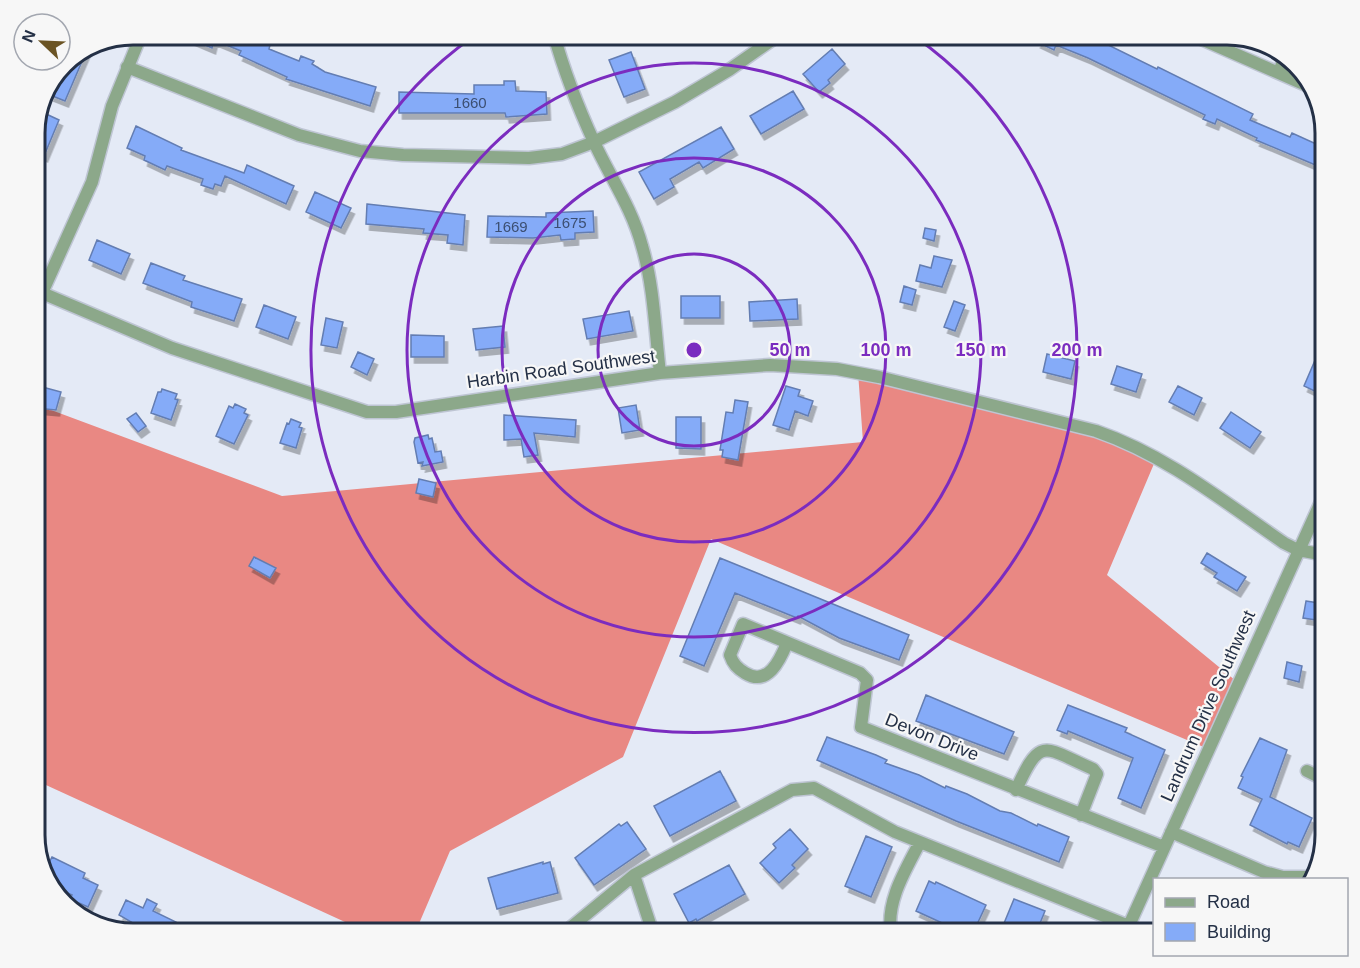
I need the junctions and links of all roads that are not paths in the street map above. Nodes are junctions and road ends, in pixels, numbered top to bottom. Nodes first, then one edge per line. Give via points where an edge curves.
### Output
1 (136, 45) edge
2 (557, 45) edge
3 (763, 45) edge
4 (1217, 45) edge
5 (1282, 64) edge
6 (127, 67) junction
7 (1279, 72) junction
8 (1298, 81) edge
9 (594, 142) junction
10 (45, 278) edge
11 (45, 295) edge
12 (660, 373) junction
13 (1315, 515) edge
14 (1298, 550) junction
15 (1315, 553) edge
16 (787, 643) junction
17 (1307, 771) dead end
18 (1315, 775) edge
19 (1016, 790) junction
20 (1081, 815) junction
21 (1171, 832) junction
22 (920, 842) junction
23 (1164, 848) junction
24 (634, 875) junction
25 (1263, 876) edge
26 (1304, 877) edge
27 (576, 923) edge
28 (650, 923) edge
29 (890, 923) edge
30 (1111, 923) edge
31 (1130, 923) edge

1 - 6 street
2 - 9 street
3 - 9 street via 675,102
4 - 7 street
5 - 7 street
6 - 9 street via 299,135 360,151 529,158 561,154
6 - 10 street via 92,182
7 - 8 street
9 - 12 street via 628,207 642,245 650,280
11 - 12 street, Harbin Road Southwest via 172,348 367,412 396,412
12 - 14 street, Harbin Road Southwest via 770,365 837,369 1096,431 1160,458
13 - 14 street, Landrum Drive Southwest
14 - 15 street, Harbin Road Southwest
14 - 21 street, Landrum Drive Southwest
16 - 16 street, Devon Drive via 743,624 730,655 737,669 749,676 765,676 774,669
16 - 19 street, Devon Drive via 860,673 867,680 861,727
17 - 18 street
19 - 20 street, Devon Drive
19 - 20 street via 1031,758 1049,750 1097,774
20 - 23 street, Devon Drive
21 - 23 street, Landrum Drive Southwest
21 - 25 street
22 - 24 street via 814,788 792,790
22 - 29 street via 901,878
22 - 30 street
23 - 31 street, Landrum Drive Southwest
24 - 27 street
24 - 28 street
25 - 26 street

